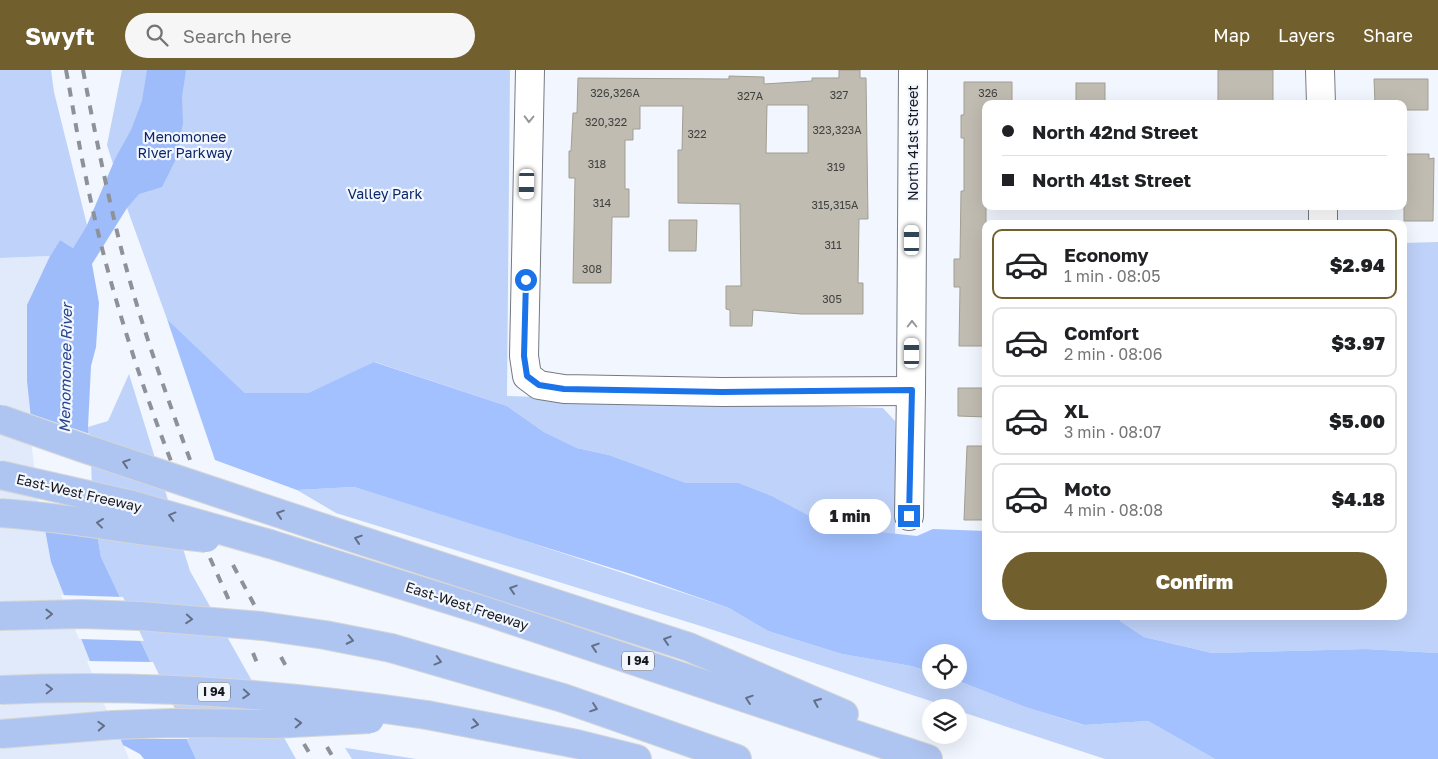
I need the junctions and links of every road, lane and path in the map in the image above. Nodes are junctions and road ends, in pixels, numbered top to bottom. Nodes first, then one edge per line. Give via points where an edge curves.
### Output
1 (530, 70) edge
2 (913, 70) edge
3 (1320, 70) edge
4 (1321, 100) edge
5 (912, 390) junction
6 (0, 419) edge
7 (0, 475) edge
8 (0, 513) edge
9 (909, 516) dead end
10 (270, 544) junction
11 (0, 616) edge
12 (0, 690) edge
13 (427, 715) junction
14 (0, 734) edge
15 (637, 759) edge
16 (737, 759) edge
17 (928, 759) edge
18 (941, 759) edge

1 -> 5 street via 524,356 527,376 539,385 564,389 722,392
5 -> 2 street, North 41st Street
3 - 4 street
5 - 9 street, North 41st Street
18 -> 6 highway, bridge via 689,647
10 -> 7 highway, East-West Freeway / I 94, bridge via 132,505
10 -> 8 highway, bridge
17 -> 10 highway, East-West Freeway / I 94
11 -> 16 highway, bridge via 80,614 200,620 316,634 391,648 563,698
12 -> 13 highway, I 94, bridge via 98,688 219,692
14 -> 13 highway, bridge via 113,725 273,724
13 -> 15 highway, I 94

